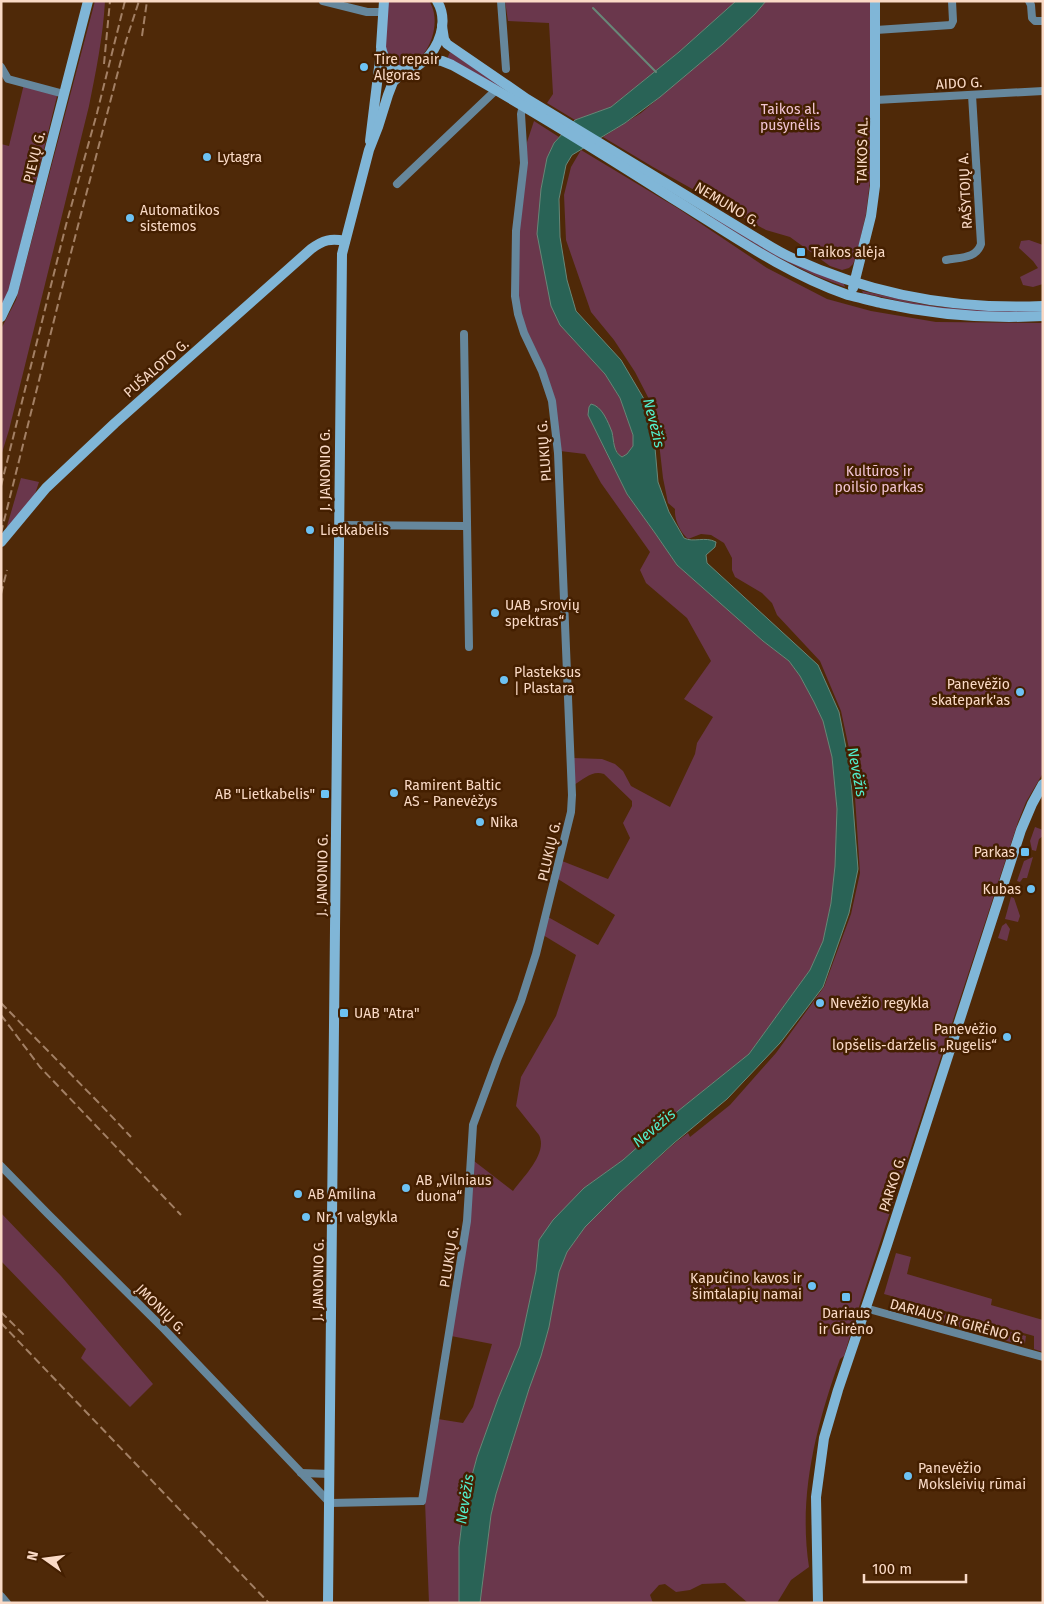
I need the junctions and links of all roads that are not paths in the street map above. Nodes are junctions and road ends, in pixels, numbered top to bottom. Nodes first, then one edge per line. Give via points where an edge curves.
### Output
1 (88, 1) edge
2 (323, 1) edge
3 (384, 1) edge
4 (500, 1) edge
5 (875, 1) edge
6 (952, 1) edge
7 (1029, 1) edge
8 (439, 4) edge
9 (383, 12) junction
10 (1043, 21) edge
11 (442, 26) junction
12 (876, 30) junction
13 (381, 47) junction
14 (427, 59) junction
15 (1, 67) edge
16 (506, 69) dead end
17 (404, 71) junction
18 (496, 90) junction
19 (1043, 91) edge
20 (64, 94) junction
21 (972, 96) junction
22 (876, 100) junction
23 (525, 102) junction
24 (369, 150) junction
25 (397, 184) dead end
26 (662, 186) junction
27 (345, 241) junction
28 (946, 260) dead end
29 (855, 283) junction
30 (851, 296) junction
31 (1043, 306) edge
32 (1043, 316) edge
33 (1, 317) edge
34 (464, 334) dead end
35 (339, 525) junction
36 (467, 526) junction
37 (1, 542) edge
38 (469, 647) dead end
39 (1043, 784) edge
40 (1, 1166) edge
41 (865, 1308) junction
42 (1043, 1357) edge
43 (301, 1473) junction
44 (330, 1474) junction
45 (330, 1503) junction
46 (1, 1596) edge
47 (7, 1603) edge
48 (328, 1603) edge
49 (818, 1603) edge

1 - 20 main road, PIEVŲ G.
2 - 9 street via 367,12
3 - 9 main road, J. JANONIO G.
4 - 16 street
5 - 12 main road, TAIKOS AL.
6 - 12 street via 951,25
7 - 10 street via 1032,18
8 - 11 main road
9 - 13 main road, J. JANONIO G.
11 - 14 main road via 437,45
11 - 23 main road, NEMUNO G. via 447,44
12 - 22 main road, TAIKOS AL.
13 - 17 main road via 387,63
13 - 24 main road, J. JANONIO G.
14 - 17 main road
14 - 18 main road, NEMUNO G. via 452,65
15 - 20 street via 8,79
17 - 24 main road, J. JANONIO G. via 393,82
18 - 23 main road, NEMUNO G.
18 - 25 street
19 - 21 street, AIDO G.
20 - 33 main road, PIEVŲ G. via 13,292
21 - 22 street, AIDO G.
21 - 28 street, RAŠYTOJŲ A. via 980,244 974,255
22 - 29 main road, TAIKOS AL. via 875,186
23 - 26 main road, NEMUNO G.
23 - 45 street, PLUKIŲ G. via 521,114 524,163 516,231 515,296 524,333 542,371 554,415 572,794 570,812 536,954 473,1125 467,1221 422,1501
24 - 27 main road, J. JANONIO G.
26 - 29 main road, NEMUNO G. via 789,256
26 - 30 main road, NEMUNO G. via 781,265
27 - 35 main road, J. JANONIO G. via 341,281
27 - 37 main road, PUŠALOTO G. via 329,239 312,249 46,488
29 - 30 main road, TAIKOS AL.
29 - 31 main road, NEMUNO G. via 950,303
30 - 32 main road, NEMUNO G. via 948,315
34 - 36 street
35 - 36 street
35 - 44 main road, J. JANONIO G.
36 - 38 street
39 - 41 main road, PARKO G. via 1021,830
40 - 43 street, ĮMONIŲ G. via 165,1330
41 - 42 street, DARIAUS IR GIRĖNO G.
41 - 49 main road, PARKO G. via 824,1438 816,1497
43 - 44 street
43 - 45 street, ĮMONIŲ G.
44 - 45 main road, J. JANONIO G.
45 - 48 main road, J. JANONIO G.
46 - 47 street

